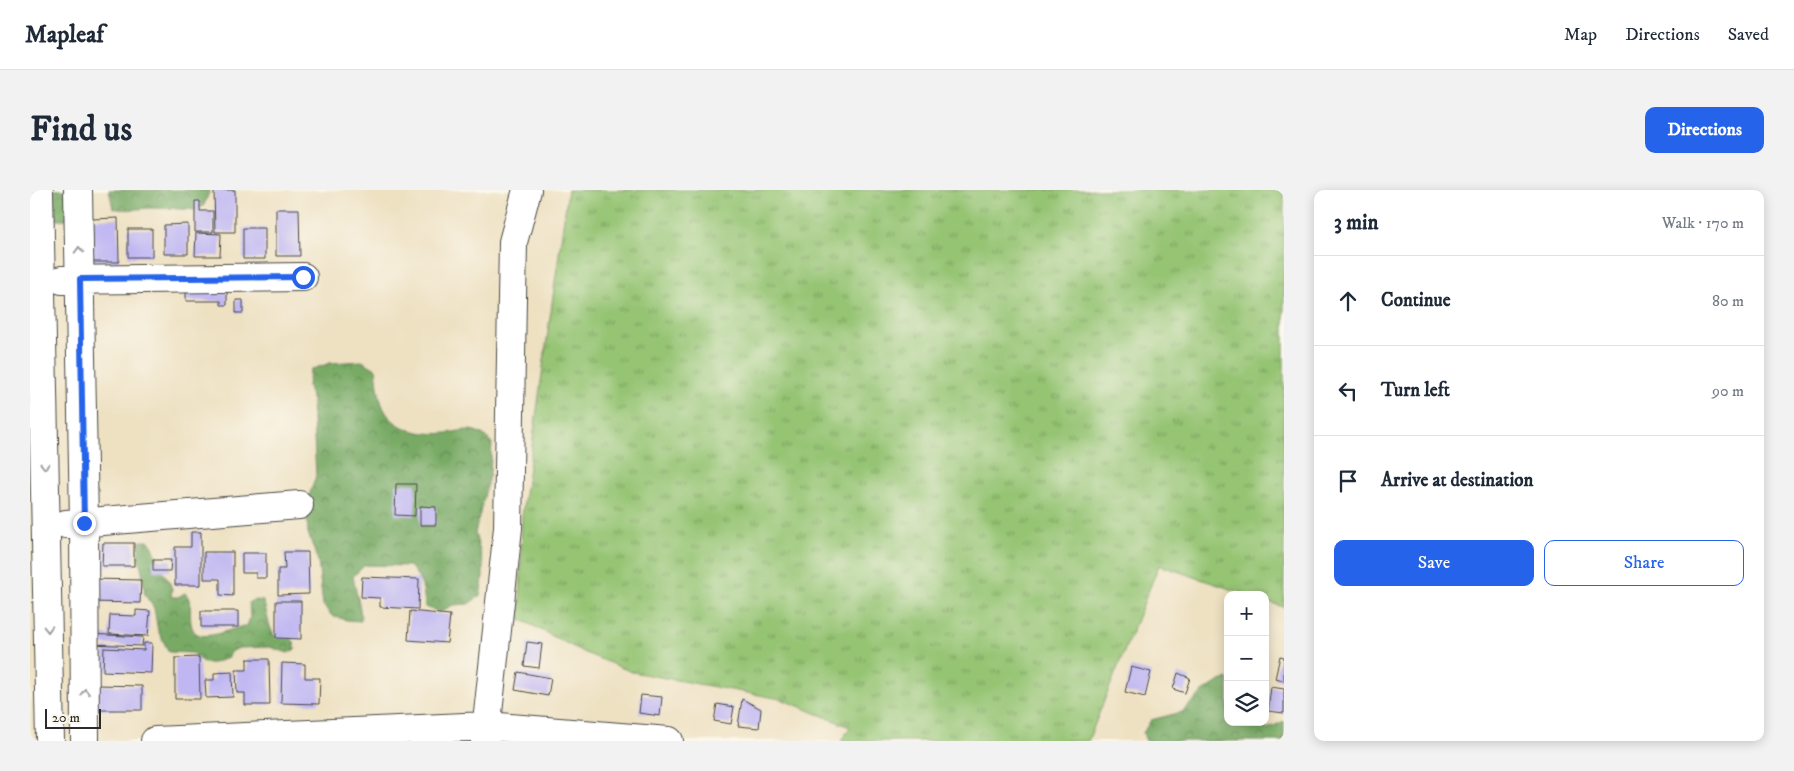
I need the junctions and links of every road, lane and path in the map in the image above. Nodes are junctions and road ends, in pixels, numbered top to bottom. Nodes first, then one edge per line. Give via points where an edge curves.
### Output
1 (39, 190) edge
2 (78, 190) edge
3 (527, 190) edge
4 (303, 277) dead end
5 (80, 279) junction
6 (36, 281) edge
7 (299, 505) dead end
8 (84, 523) junction
9 (38, 525) edge
10 (486, 733) edge
11 (50, 741) edge
12 (85, 741) edge
13 (155, 741) edge
14 (669, 741) edge

1 - 6 street
5 -> 2 street
3 - 10 street via 513,242 508,528
4 - 5 street
5 - 6 street
5 - 8 street
6 -> 9 street
7 - 8 street
8 - 9 street
12 -> 8 street
9 -> 11 street
10 - 13 street
10 - 14 street

